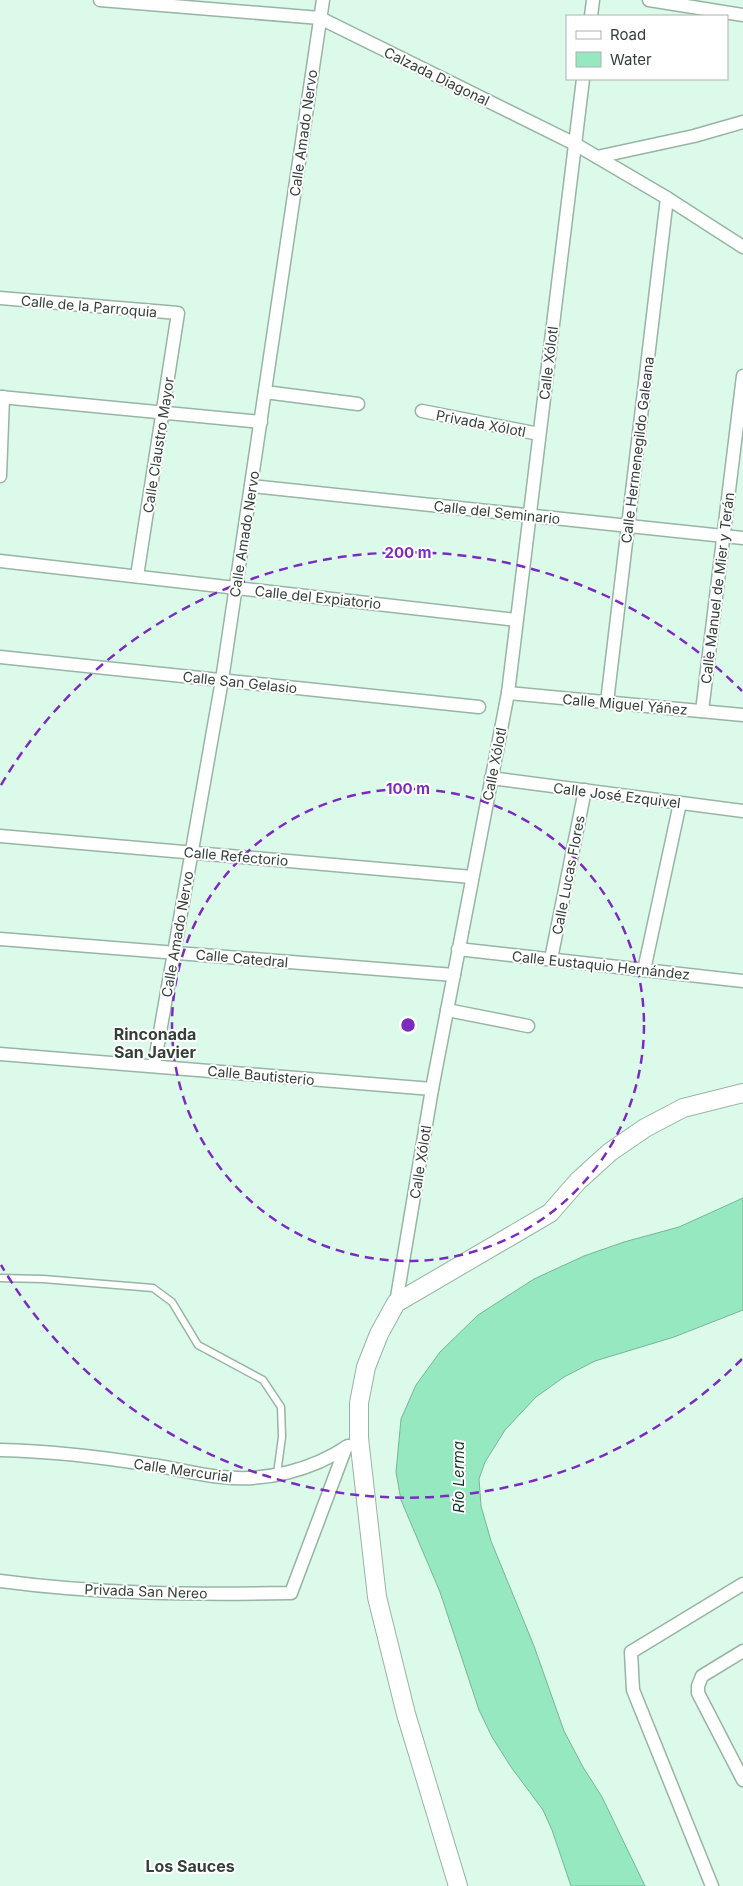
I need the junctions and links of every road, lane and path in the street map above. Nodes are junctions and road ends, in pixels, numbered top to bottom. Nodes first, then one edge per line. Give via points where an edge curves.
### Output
1 (100, 0) edge
2 (323, 0) edge
3 (593, 0) edge
4 (649, 0) edge
5 (591, 15) edge
6 (743, 15) edge
7 (320, 18) junction
8 (583, 80) edge
9 (743, 122) edge
10 (575, 144) junction
11 (597, 156) junction
12 (667, 198) junction
13 (743, 247) edge
14 (0, 298) edge
15 (178, 313) joint
16 (743, 376) edge
17 (265, 392) junction
18 (2, 397) edge
19 (358, 404) dead end
20 (422, 411) dead end
21 (163, 413) junction
22 (260, 422) junction
23 (539, 434) junction
24 (0, 476) edge
25 (251, 486) junction
26 (529, 515) junction
27 (628, 526) junction
28 (723, 536) junction
29 (743, 538) edge
30 (0, 561) edge
31 (137, 576) junction
32 (236, 588) junction
33 (516, 620) junction
34 (0, 657) edge
35 (222, 680) junction
36 (508, 692) junction
37 (608, 702) junction
38 (479, 707) dead end
39 (702, 711) junction
40 (743, 715) edge
41 (491, 778) junction
42 (585, 790) junction
43 (680, 803) junction
44 (743, 811) edge
45 (0, 836) edge
46 (192, 853) junction
47 (472, 877) junction
48 (0, 939) edge
49 (458, 949) junction
50 (174, 953) junction
51 (551, 959) junction
52 (644, 970) junction
53 (454, 975) junction
54 (743, 980) edge
55 (447, 1010) junction
56 (528, 1026) dead end
57 (0, 1054) edge
58 (154, 1066) junction
59 (432, 1089) junction
60 (743, 1092) edge
61 (0, 1278) edge
62 (396, 1303) junction
63 (352, 1443) junction
64 (0, 1450) edge
65 (277, 1474) junction
66 (0, 1581) edge
67 (743, 1584) edge
68 (743, 1651) edge
69 (743, 1780) edge
70 (458, 1886) edge
71 (712, 1886) edge

1 - 7 street, Calzada Diagonal
2 - 7 street, Calle Amado Nervo
3 - 5 street
4 - 6 street
7 - 10 street, Calzada Diagonal
7 - 17 street, Calle Amado Nervo
8 - 10 street, Calle Xólotl
9 - 11 street via 694,136
10 - 11 street, Calzada Diagonal
10 - 23 street, Calle Xólotl
11 - 12 street, Calzada Diagonal
12 - 13 street, Calzada Diagonal
12 - 27 street, Calle Hermenegildo Galeana
14 - 15 street, Calle de la Parroquia
15 - 21 street, Calle Claustro Mayor
16 - 28 street, Calle Manuel de Mier y Terán
17 - 19 street
17 - 22 street, Calle Amado Nervo
18 - 21 street
18 - 24 street
20 - 23 street, Privada Xólotl
21 - 22 street
21 - 31 street, Calle Claustro Mayor
22 - 25 street, Calle Amado Nervo
23 - 26 street, Calle Xólotl
25 - 26 street, Calle del Seminario
25 - 32 street, Calle Amado Nervo
26 - 27 street, Calle del Seminario
26 - 33 street, Calle Xólotl
27 - 28 street, Calle del Seminario
27 - 37 street, Calle Hermenegildo Galeana
28 - 29 street, Calle del Seminario
28 - 39 street, Calle Manuel de Mier y Terán
30 - 31 street, Calle del Expiatorio
31 - 32 street, Calle del Expiatorio
32 - 33 street, Calle del Expiatorio
32 - 35 street, Calle Amado Nervo
33 - 36 street, Calle Xólotl
34 - 35 street, Calle San Gelasio
35 - 38 street, Calle San Gelasio
35 - 46 street, Calle Amado Nervo
36 - 37 street, Calle Miguel Yáñez
36 - 41 street, Calle Xólotl
37 - 39 street, Calle Miguel Yáñez
39 - 40 street, Calle Miguel Yáñez
41 - 42 street, Calle José Ezquivel
41 - 47 street, Calle Xólotl
42 - 43 street, Calle José Ezquivel
42 - 51 street, Calle Lucas Flores
43 - 44 street, Calle José Ezquivel
43 - 52 street
45 - 46 street, Calle Refectorio
46 - 47 street, Calle Refectorio
46 - 50 street, Calle Amado Nervo
47 - 49 street, Calle Xólotl
48 - 50 street, Calle Catedral
49 - 51 street, Calle Eustaquio Hernández
49 - 53 street, Calle Xólotl
50 - 53 street, Calle Catedral
50 - 58 street, Calle Amado Nervo
51 - 52 street, Calle Eustaquio Hernández
52 - 54 street, Calle Eustaquio Hernández
53 - 55 street, Calle Xólotl
55 - 56 street
55 - 59 street, Calle Xólotl
57 - 58 street, Calle Bautisterio
58 - 59 street, Calle Bautisterio
59 - 62 street, Calle Xólotl
60 - 62 street via 683,1108 645,1128 610,1152 550,1213
61 - 65 lane via 153,1288 172,1302 198,1346 263,1380 281,1407 282,1437
62 - 63 street, Calle Xólotl via 378,1334 366,1367
63 - 65 street, Calle Mercurial via 323,1460
63 - 66 street, Privada San Nereo via 292,1593 111,1591
63 - 70 street, Calle Xólotl via 377,1597 406,1714
64 - 65 street, Calle Mercurial via 83,1456 222,1477
67 - 71 street via 631,1652 633,1690
68 - 69 street via 702,1676 698,1693

